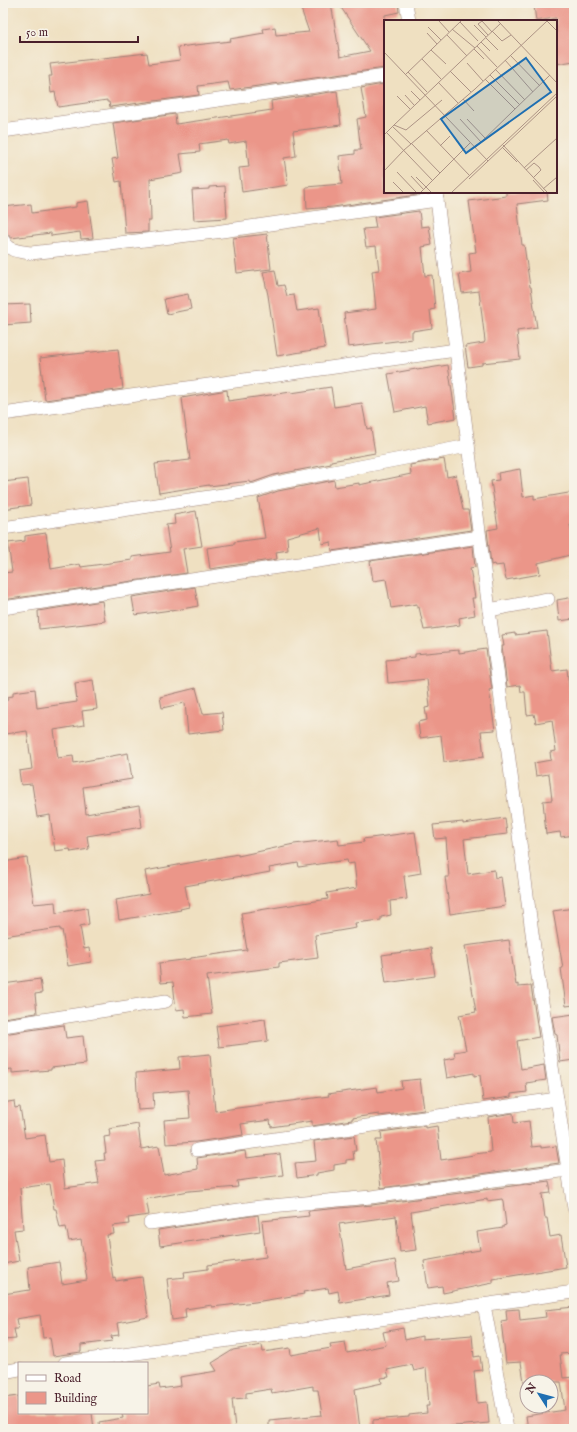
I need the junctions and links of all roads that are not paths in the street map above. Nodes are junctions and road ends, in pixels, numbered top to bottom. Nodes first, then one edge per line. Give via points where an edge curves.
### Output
1 (406, 3) edge
2 (409, 20) edge
3 (384, 76) edge
4 (3, 131) edge
5 (436, 196) edge
6 (3, 240) edge
7 (456, 350) junction
8 (3, 414) edge
9 (468, 446) junction
10 (3, 528) edge
11 (479, 537) junction
12 (548, 599) dead end
13 (3, 608) edge
14 (489, 610) junction
15 (166, 1000) dead end
16 (3, 1026) edge
17 (558, 1099) junction
18 (197, 1150) dead end
19 (568, 1170) junction
20 (574, 1208) edge
21 (150, 1223) dead end
22 (574, 1292) edge
23 (484, 1305) junction
24 (72, 1362) edge
25 (18, 1369) edge
26 (3, 1372) edge
27 (507, 1429) edge

1 - 2 street
3 - 4 street
5 - 6 street via 214,232 31,253 11,249
5 - 7 street
7 - 8 street
7 - 9 street
9 - 10 street via 276,483 256,490
9 - 11 street
11 - 13 street
11 - 14 street
12 - 14 street
14 - 17 street via 537,970
15 - 16 street
17 - 18 street
17 - 19 street
19 - 20 street
19 - 21 street via 371,1197 260,1207
22 - 23 street
23 - 24 street
23 - 27 street
25 - 26 street

